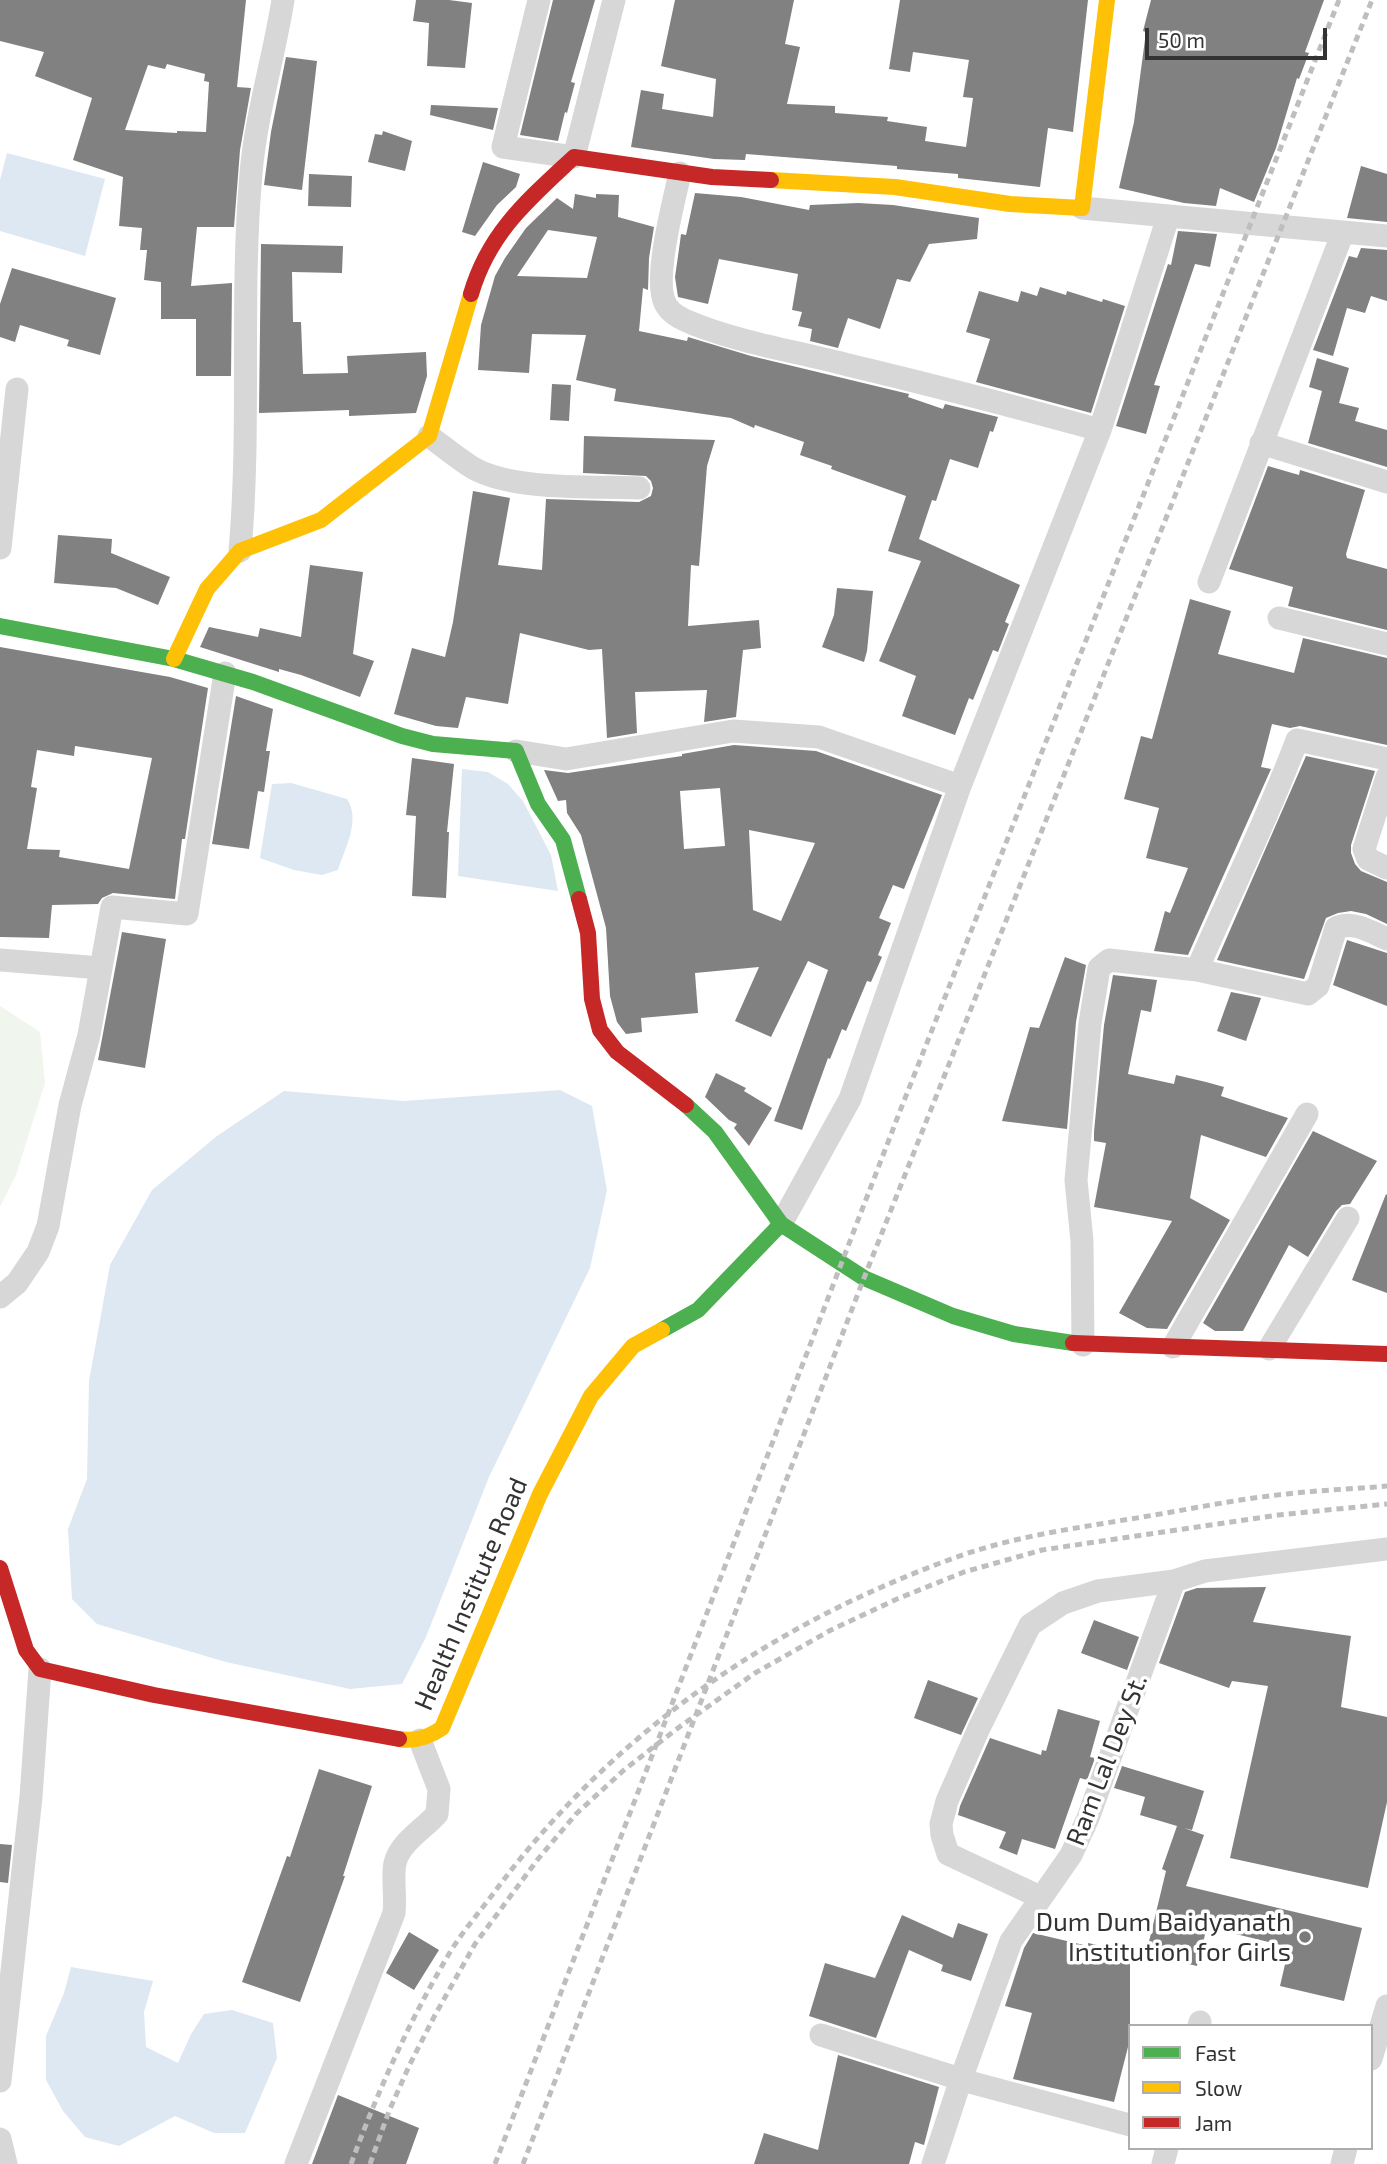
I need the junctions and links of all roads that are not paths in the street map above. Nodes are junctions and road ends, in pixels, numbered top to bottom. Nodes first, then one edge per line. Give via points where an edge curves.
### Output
1 (283, 0) edge
2 (539, 0) edge
3 (614, 0) edge
4 (1107, 0) edge
5 (574, 157) junction
6 (680, 173) junction
7 (1082, 208) junction
8 (1168, 217) junction
9 (1343, 232) junction
10 (1387, 236) edge
11 (17, 389) dead end
12 (1100, 430) junction
13 (429, 436) junction
14 (1261, 443) junction
15 (1387, 482) edge
16 (639, 488) dead end
17 (0, 548) edge
18 (240, 551) junction
19 (1209, 582) dead end
20 (1279, 618) dead end
21 (0, 626) edge
22 (1387, 644) edge
23 (174, 659) junction
24 (225, 673) junction
25 (516, 751) junction
26 (1387, 759) edge
27 (1387, 777) edge
28 (960, 786) junction
29 (1387, 868) edge
30 (1387, 939) edge
31 (0, 960) edge
32 (101, 968) junction
33 (1197, 970) junction
34 (1307, 1114) dead end
35 (1348, 1218) dead end
36 (781, 1224) junction
37 (0, 1297) edge
38 (1083, 1345) junction
39 (1173, 1347) junction
40 (1269, 1349) junction
41 (1387, 1354) edge
42 (1387, 1549) edge
43 (0, 1568) edge
44 (1174, 1581) junction
45 (40, 1669) junction
46 (421, 1740) junction
47 (1040, 1897) junction
48 (1387, 2006) edge
49 (821, 2035) dead end
50 (1373, 2052) edge
51 (961, 2079) junction
52 (0, 2081) edge
53 (1128, 2124) edge
54 (0, 2139) edge
55 (6, 2164) edge
56 (296, 2164) edge
57 (933, 2164) edge

1 - 18 street via 251,172
2 - 5 street via 503,147
3 - 5 street
4 - 7 street
5 - 6 street
5 - 13 street via 512,216 489,248 477,272
6 - 7 street via 895,187 1010,204
6 - 12 street via 661,287 674,315 769,346
7 - 8 street
8 - 9 street
8 - 12 street
9 - 10 street
9 - 14 street
11 - 17 street
12 - 28 street
13 - 16 street via 475,469 502,477 538,484
13 - 18 street via 321,520
14 - 15 street
14 - 19 street
18 - 23 street via 207,589
20 - 22 street
21 - 23 street
23 - 24 street
24 - 25 street via 402,736 433,744
24 - 32 street via 187,915 112,907
25 - 28 street via 566,759 733,731 819,737
25 - 36 street via 538,804 563,839 589,933 592,999 600,1030 617,1052 715,1132
26 - 33 street via 1297,740
27 - 29 street via 1364,849 1368,859
28 - 36 street via 850,1099
30 - 33 street via 1359,927 1336,928 1318,986 1308,993
31 - 32 street
32 - 37 street via 89,1035 69,1105 48,1226 38,1252 17,1283
33 - 38 street via 1109,960 1099,968 1076,1180
34 - 39 street
35 - 40 street
36 - 38 street via 864,1278 953,1316 1014,1334
36 - 46 street, Health Institute Road via 698,1310 633,1346 591,1396 540,1494 442,1728
38 - 39 street
39 - 40 street
40 - 41 street
42 - 44 street via 1206,1571
43 - 45 street via 26,1650
44 - 47 street, Ram Lal Dey St. via 1088,1818 1071,1855
44 - 47 street via 1098,1591 1063,1602 1030,1625 968,1750 941,1824 948,1854
45 - 46 street, Health Institute Road via 167,1697
45 - 52 street
46 - 56 street via 439,1789 437,1814 400,1851 395,1863 394,1913
47 - 51 street, Ram Lal Dey St. via 1011,1941
48 - 50 street
49 - 51 street
51 - 53 street
51 - 57 street, Ram Lal Dey St.
54 - 55 street

